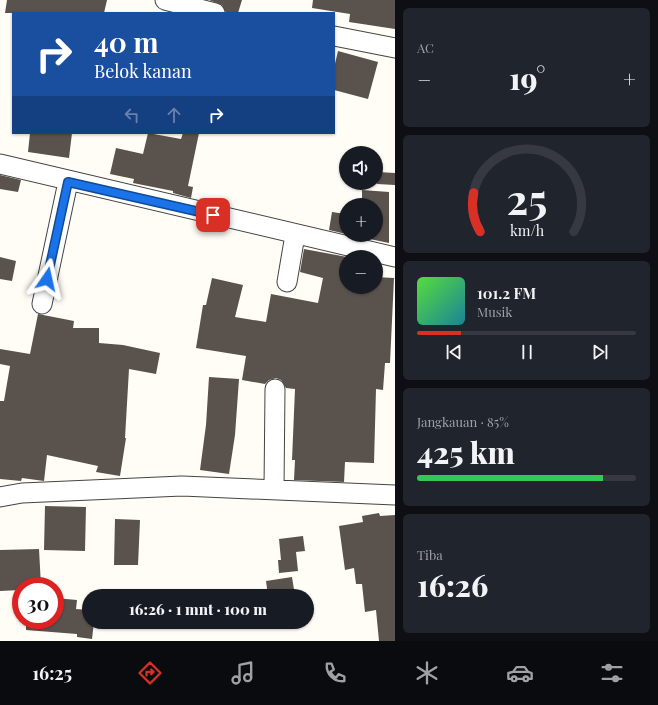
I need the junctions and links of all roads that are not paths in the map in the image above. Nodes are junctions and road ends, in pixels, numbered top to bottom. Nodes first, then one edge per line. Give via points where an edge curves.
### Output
1 (166, 0) edge
2 (211, 12) edge
3 (335, 36) edge
4 (395, 48) edge
5 (0, 164) edge
6 (68, 182) junction
7 (295, 234) junction
8 (395, 257) edge
9 (287, 282) dead end
10 (42, 304) dead end
11 (275, 388) dead end
12 (274, 489) junction
13 (395, 495) edge
14 (0, 497) edge

1 - 2 street
3 - 4 street
5 - 6 street
6 - 7 street
6 - 10 street
7 - 8 street
7 - 9 street
11 - 12 street
12 - 13 street
12 - 14 street via 182,486 22,493

